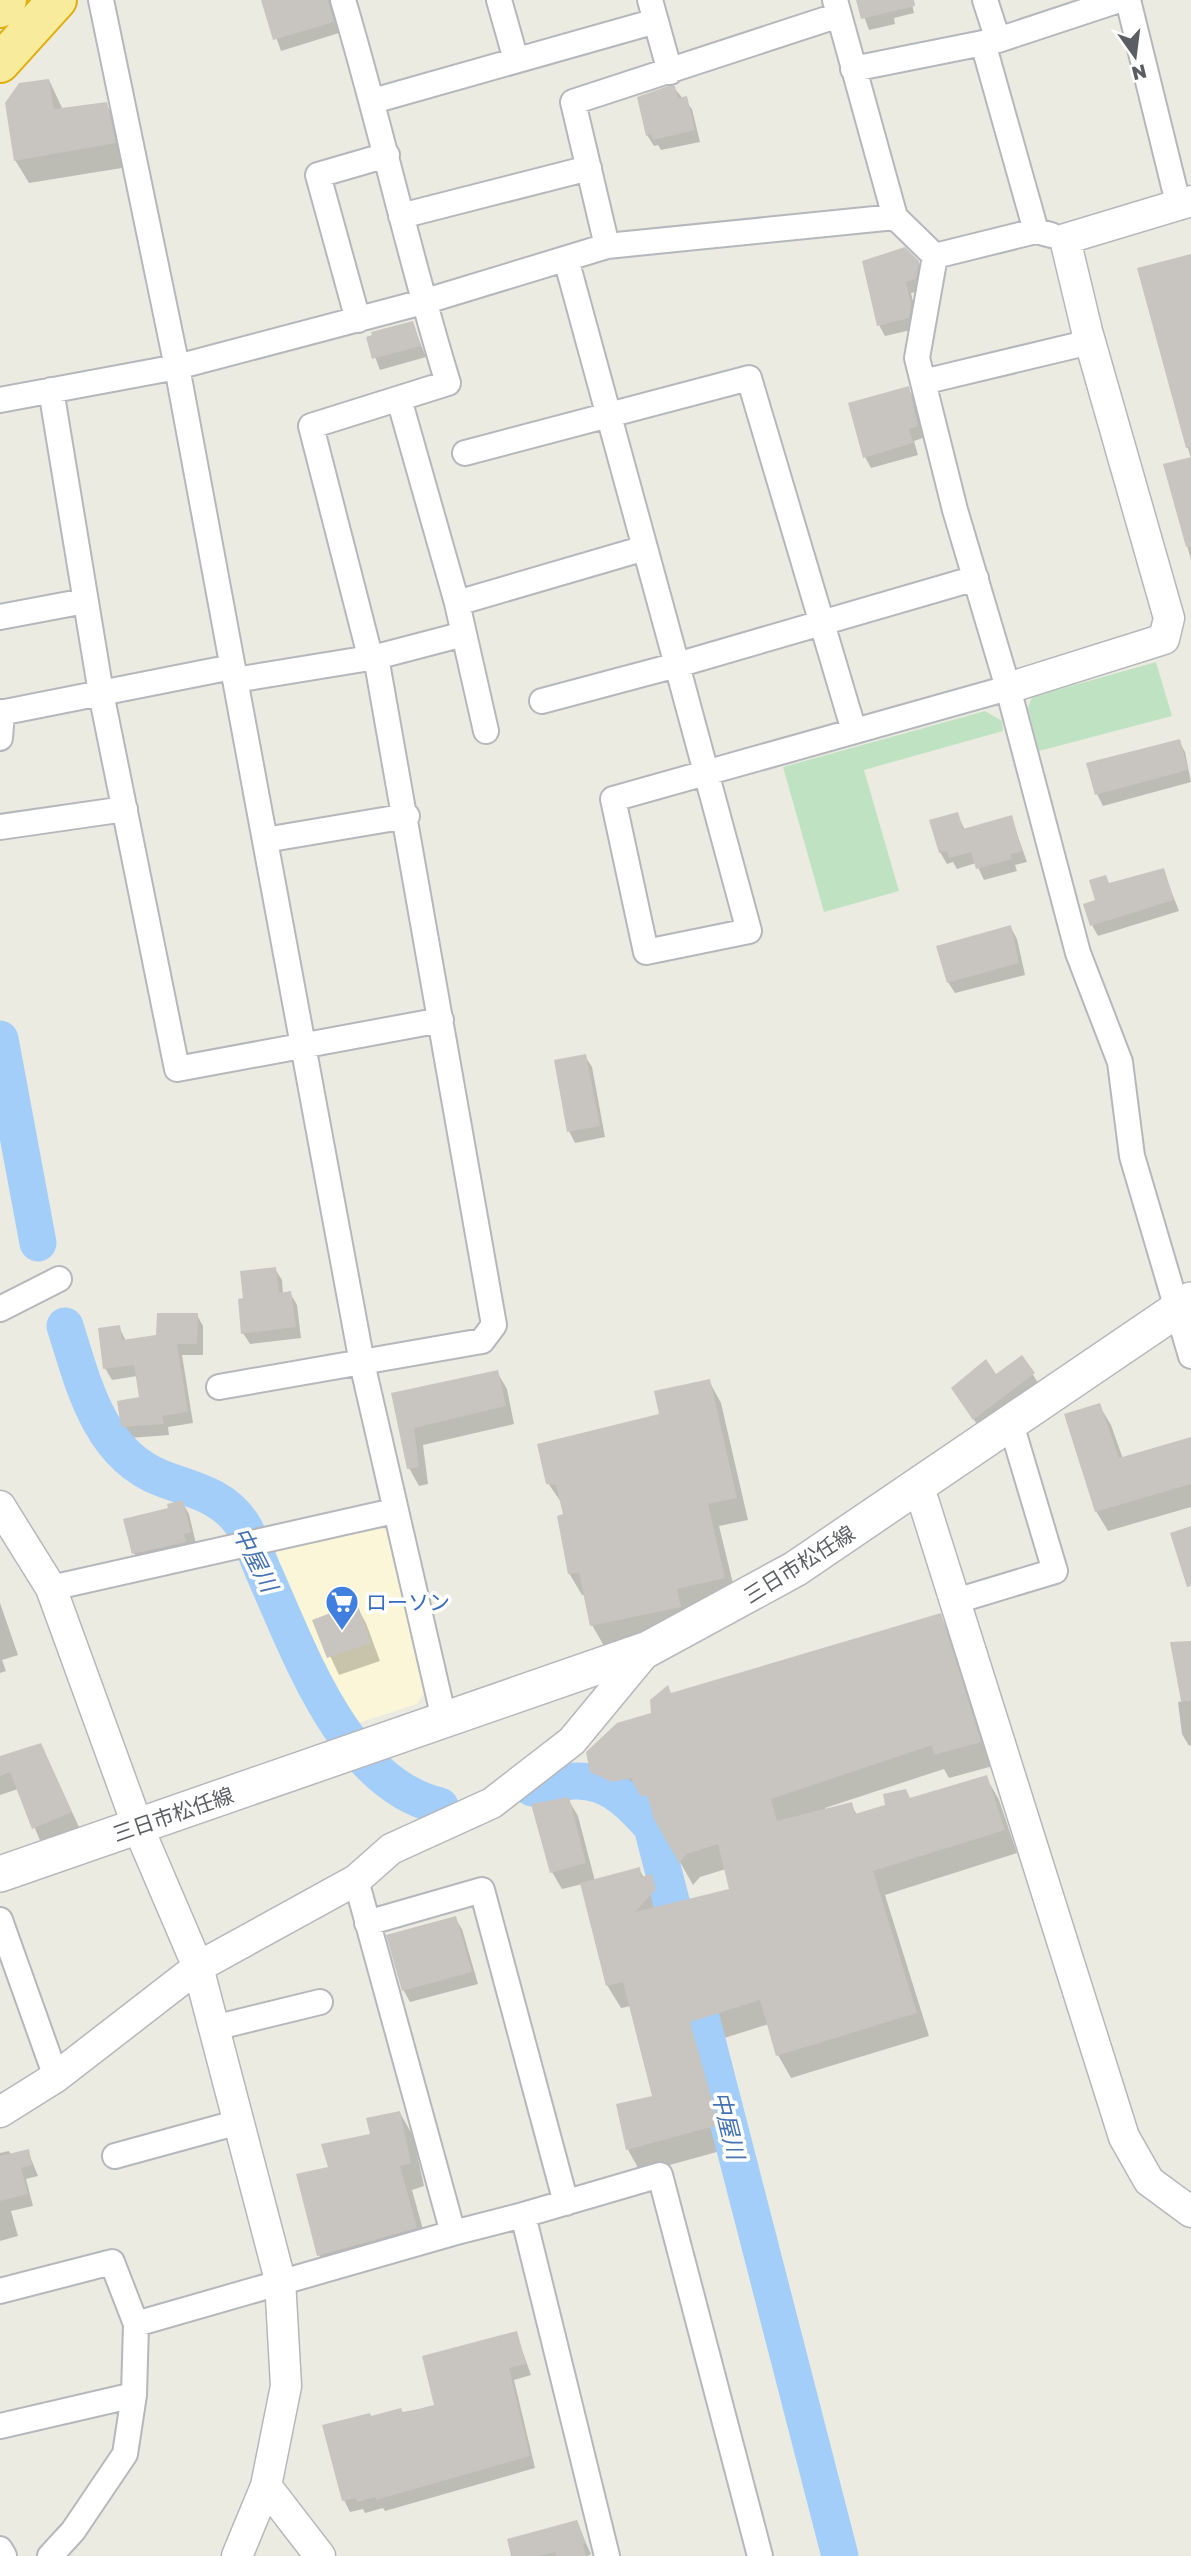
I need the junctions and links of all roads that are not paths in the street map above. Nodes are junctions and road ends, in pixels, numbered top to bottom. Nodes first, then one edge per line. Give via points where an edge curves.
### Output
1 (7, 0) edge
2 (57, 0) edge
3 (101, 0) edge
4 (343, 0) edge
5 (499, 0) edge
6 (985, 0) edge
7 (1119, 0) edge
8 (1128, 0) edge
9 (0, 8) edge
10 (837, 8) edge
11 (653, 10) edge
12 (990, 41) junction
13 (516, 60) junction
14 (0, 63) edge
15 (853, 69) junction
16 (670, 72) junction
17 (373, 101) junction
18 (387, 155) junction
19 (589, 168) junction
20 (1185, 204) edge
21 (401, 216) junction
22 (895, 217) junction
23 (1036, 231) junction
24 (1065, 239) junction
25 (607, 246) junction
26 (935, 256) junction
27 (566, 260) junction
28 (423, 302) junction
29 (358, 320) junction
30 (1090, 342) junction
31 (177, 368) junction
32 (923, 382) junction
33 (51, 390) junction
34 (399, 399) junction
35 (0, 400) edge
36 (608, 415) junction
37 (465, 453) dead end
38 (645, 548) junction
39 (976, 578) junction
40 (85, 601) junction
41 (457, 603) junction
42 (0, 618) edge
43 (822, 623) junction
44 (464, 634) junction
45 (373, 657) junction
46 (677, 665) junction
47 (234, 673) junction
48 (1007, 688) junction
49 (101, 693) junction
50 (542, 701) dead end
51 (1, 713) edge
52 (486, 731) dead end
53 (854, 731) junction
54 (0, 738) edge
55 (707, 773) junction
56 (125, 808) junction
57 (407, 816) junction
58 (0, 827) edge
59 (265, 840) junction
60 (441, 1020) junction
61 (304, 1044) junction
62 (59, 1279) dead end
63 (1183, 1306) edge
64 (0, 1309) edge
65 (1191, 1356) edge
66 (362, 1363) junction
67 (219, 1387) dead end
68 (1011, 1424) junction
69 (919, 1487) junction
70 (0, 1506) edge
71 (394, 1511) junction
72 (51, 1588) junction
73 (956, 1601) junction
74 (648, 1649) junction
75 (444, 1719) junction
76 (138, 1827) junction
77 (0, 1874) edge
78 (356, 1880) junction
79 (0, 1920) edge
80 (367, 1923) junction
81 (198, 1967) junction
82 (320, 2001) dead end
83 (214, 2028) junction
84 (56, 2077) junction
85 (0, 2112) edge
86 (239, 2122) junction
87 (115, 2155) dead end
88 (566, 2203) junction
89 (1191, 2212) edge
90 (523, 2215) junction
91 (453, 2233) junction
92 (281, 2280) junction
93 (0, 2291) edge
94 (136, 2324) junction
95 (134, 2395) junction
96 (0, 2426) edge
97 (267, 2486) junction
98 (0, 2549) edge
99 (4, 2556) edge
100 (50, 2556) edge
101 (237, 2556) edge
102 (320, 2556) edge
103 (607, 2556) edge
104 (760, 2556) edge

1 - 9 highway
2 - 14 highway
3 - 31 street
4 - 17 street
5 - 13 street
6 - 12 street
7 - 12 street
8 - 20 street
10 - 15 street
10 - 16 street
11 - 13 street
11 - 16 street
12 - 15 street
12 - 23 street
13 - 17 street
15 - 22 street
16 - 19 street via 573,102
17 - 18 street
18 - 21 street
18 - 29 street via 318,174
19 - 21 street
19 - 25 street
20 - 24 street
21 - 28 street
22 - 25 street
22 - 26 street
23 - 24 street
23 - 26 street
24 - 30 street
25 - 27 street
26 - 32 street via 917,358
27 - 28 street
27 - 36 street
28 - 29 street
28 - 34 street via 448,383
29 - 31 street
30 - 32 street
30 - 48 street via 1169,618 1164,639
31 - 33 street
31 - 47 street
32 - 39 street
33 - 35 street
33 - 40 street
34 - 41 street
34 - 45 street via 311,426
36 - 37 street
36 - 38 street
36 - 43 street via 749,378
38 - 41 street
38 - 46 street
39 - 43 street
39 - 48 street
40 - 42 street
40 - 49 street
41 - 44 street
43 - 46 street
43 - 53 street
44 - 45 street
44 - 52 street
45 - 47 street
45 - 57 street
46 - 50 street
46 - 55 street
47 - 49 street
47 - 59 street
48 - 53 street
48 - 63 street via 1078,953 1120,1062 1132,1156
49 - 51 street
49 - 56 street
51 - 54 street
53 - 55 street
55 - 55 street via 612,799 646,952 749,931
56 - 58 street
56 - 61 street via 177,1069
57 - 59 street
57 - 60 street
59 - 61 street
60 - 61 street
60 - 66 street via 494,1325 482,1341
61 - 66 street
62 - 64 street
63 - 65 street
63 - 68 main road, 三日市松任線
66 - 67 street
66 - 71 street
68 - 69 main road, 三日市松任線
68 - 73 street via 1055,1571
69 - 73 street
69 - 74 main road, 三日市松任線 via 795,1569
70 - 72 street
71 - 72 street
71 - 75 street
72 - 76 street
73 - 89 street via 1124,2137 1149,2180
74 - 75 main road, 三日市松任線
74 - 78 street via 562,1749 492,1803 391,1849
75 - 76 main road, 三日市松任線
76 - 77 main road, 三日市松任線
76 - 81 street
78 - 80 street
78 - 81 street
79 - 84 street
80 - 88 street via 482,1890
80 - 91 street
81 - 83 street
81 - 84 street
82 - 83 street
83 - 86 street
84 - 85 street
86 - 87 street
86 - 92 street
88 - 90 street
88 - 104 street via 660,2175
90 - 91 street
90 - 103 street
91 - 92 street
92 - 94 street
92 - 97 street via 286,2386
93 - 94 street via 112,2262
94 - 95 street
95 - 96 street
95 - 100 street via 125,2454 73,2531
97 - 101 street
97 - 102 street
98 - 99 street

